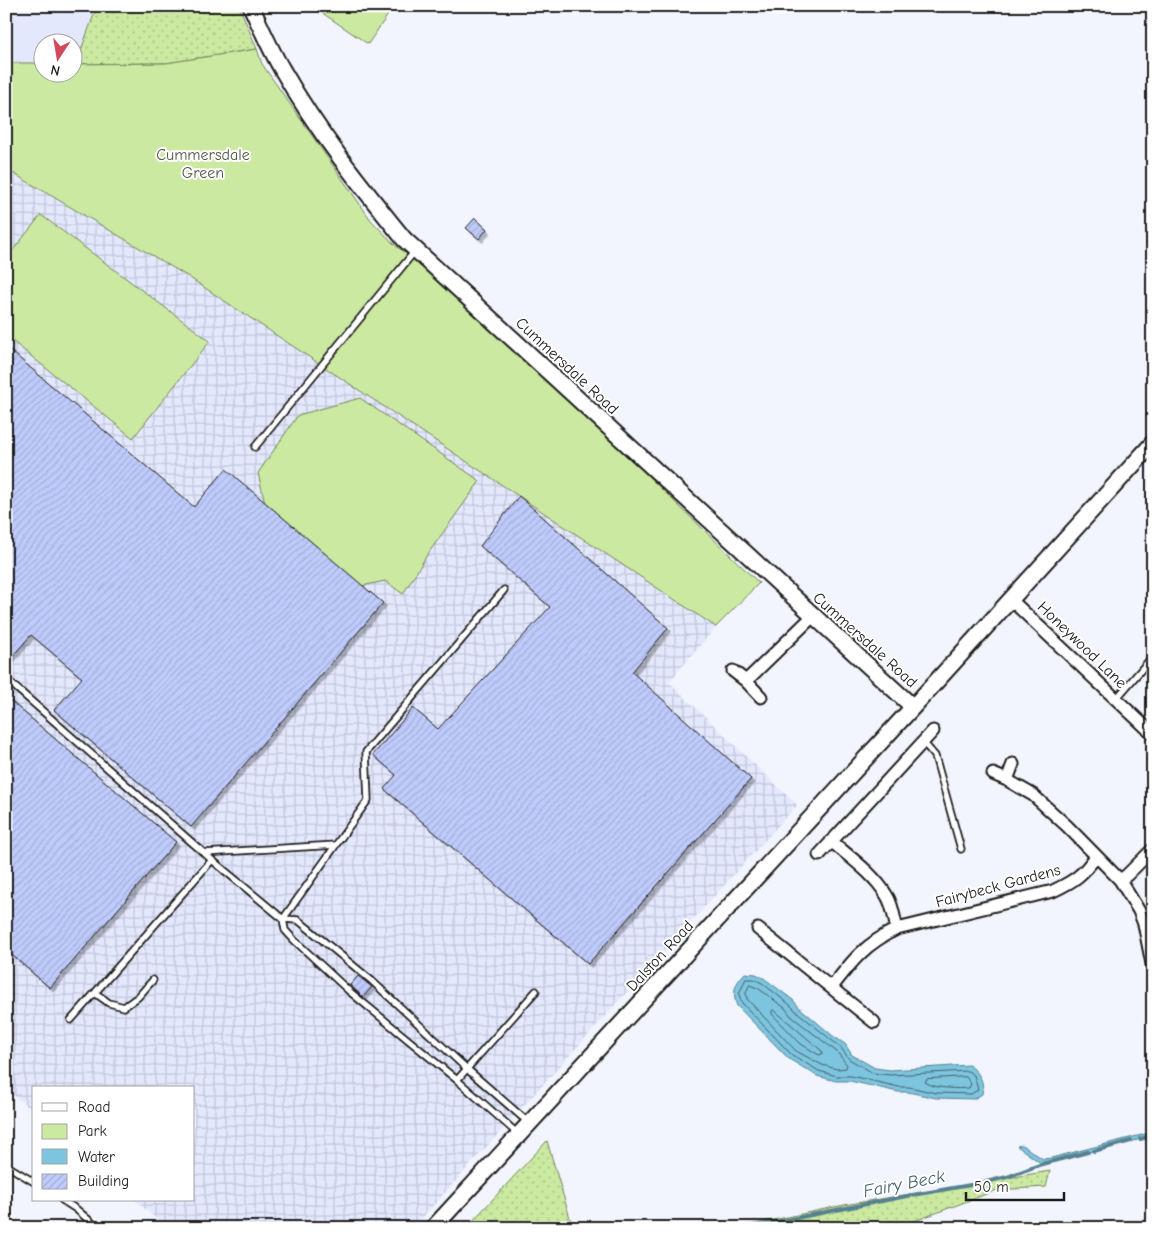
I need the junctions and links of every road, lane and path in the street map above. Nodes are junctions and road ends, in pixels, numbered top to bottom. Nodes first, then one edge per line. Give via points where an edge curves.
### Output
1 (250, 6) edge
2 (416, 250) junction
3 (1153, 443) edge
4 (255, 447) dead end
5 (504, 590) dead end
6 (1010, 599) junction
7 (813, 616) junction
8 (1153, 656) edge
9 (733, 671) dead end
10 (6, 679) edge
11 (746, 681) junction
12 (761, 697) dead end
13 (1116, 699) junction
14 (913, 707) junction
15 (933, 732) dead end
16 (1153, 734) edge
17 (922, 742) junction
18 (1013, 764) dead end
19 (992, 774) dead end
20 (1007, 780) junction
21 (831, 841) junction
22 (336, 845) junction
23 (961, 849) dead end
24 (1153, 849) edge
25 (204, 853) junction
26 (819, 855) dead end
27 (1096, 856) junction
28 (212, 860) junction
29 (1120, 880) junction
30 (283, 919) junction
31 (758, 929) dead end
32 (897, 929) junction
33 (1153, 969) edge
34 (153, 980) dead end
35 (832, 987) junction
36 (536, 991) dead end
37 (95, 993) junction
38 (71, 1020) dead end
39 (874, 1022) dead end
40 (467, 1069) junction
41 (457, 1080) junction
42 (530, 1123) junction
43 (518, 1134) junction
44 (6, 1165) edge
45 (32, 1181) edge
46 (65, 1202) edge
47 (98, 1228) edge
48 (432, 1228) edge

1 - 2 main road, Cummersdale Road via 283,71 319,127 360,184
2 - 4 lane
2 - 7 main road, Cummersdale Road
3 - 6 main road, Dalston Road
5 - 22 lane via 366,752 368,800
6 - 13 street, Honeywood Lane
6 - 14 main road, Dalston Road
7 - 11 street
7 - 14 main road, Cummersdale Road
8 - 13 lane
9 - 11 street
10 - 25 lane
11 - 12 street
13 - 16 street, Honeywood Lane
14 - 42 main road, Dalston Road
15 - 17 street
17 - 21 street
17 - 23 lane via 935,756
18 - 20 street
19 - 20 street
20 - 27 street via 1033,795
21 - 26 street
21 - 32 street via 881,887 888,897
22 - 25 lane
22 - 30 lane
24 - 29 street
25 - 28 lane
27 - 29 street
27 - 32 street, Fairybeck Gardens via 1081,876 1053,891
28 - 30 lane
28 - 37 lane
29 - 33 street via 1144,924
30 - 40 lane via 298,920 372,981
30 - 41 lane via 285,930 315,960
31 - 35 street
32 - 35 street, Fairybeck Gardens via 865,948
34 - 37 lane via 124,1007 109,1003
35 - 39 street
36 - 40 lane
37 - 38 lane
40 - 41 lane
40 - 42 lane
41 - 43 lane
42 - 43 main road, Dalston Road
43 - 48 main road, Dalston Road
44 - 45 lane
46 - 47 lane

